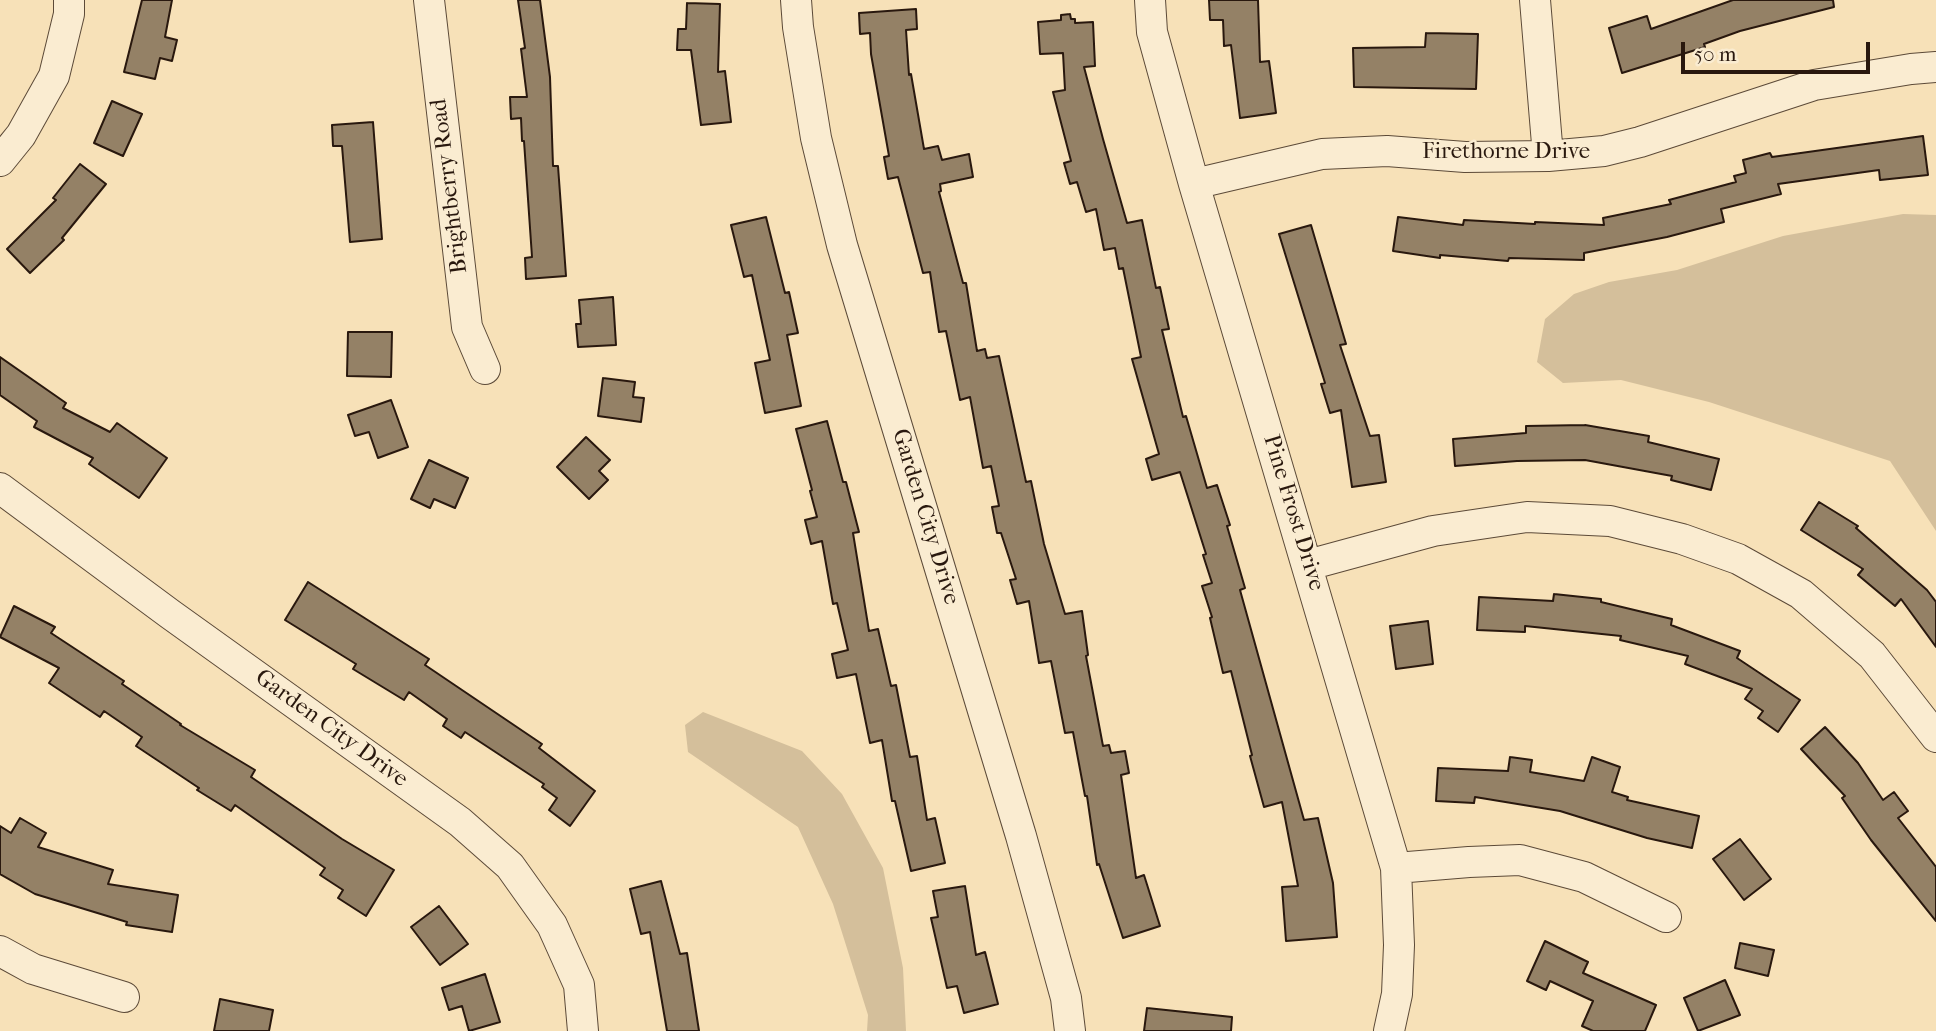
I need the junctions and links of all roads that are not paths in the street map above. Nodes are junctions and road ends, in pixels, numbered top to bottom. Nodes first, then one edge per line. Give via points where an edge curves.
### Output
1 (69, 0) edge
2 (429, 0) edge
3 (796, 0) edge
4 (1150, 0) edge
5 (1535, 0) edge
6 (1936, 67) edge
7 (1548, 156) junction
8 (0, 161) edge
9 (1194, 184) junction
10 (485, 369) dead end
11 (0, 488) edge
12 (1308, 565) junction
13 (1936, 737) edge
14 (1396, 868) junction
15 (1666, 917) dead end
16 (0, 951) edge
17 (124, 997) dead end
18 (583, 1031) edge
19 (1070, 1031) edge
20 (1389, 1031) edge

1 - 8 street via 54,76 21,135
2 - 10 street, Brightberry Road via 467,327
3 - 19 street, Garden City Drive via 816,138 842,245 1021,836 1066,998
4 - 9 street, Pine Frost Drive via 1152,32
5 - 7 street
6 - 7 street, Firethorne Drive via 1814,85 1640,142
7 - 9 street, Firethorne Drive via 1465,157 1387,151 1322,154
9 - 12 street, Pine Frost Drive
11 - 18 street, Garden City Drive via 460,821 510,866 552,925 579,985
12 - 13 street via 1433,531 1527,517 1610,521 1682,539 1738,559 1801,594 1872,655
12 - 14 street, Pine Frost Drive
14 - 15 street via 1520,860 1584,877
14 - 20 street, Pine Frost Drive via 1397,994
16 - 17 street via 33,969

